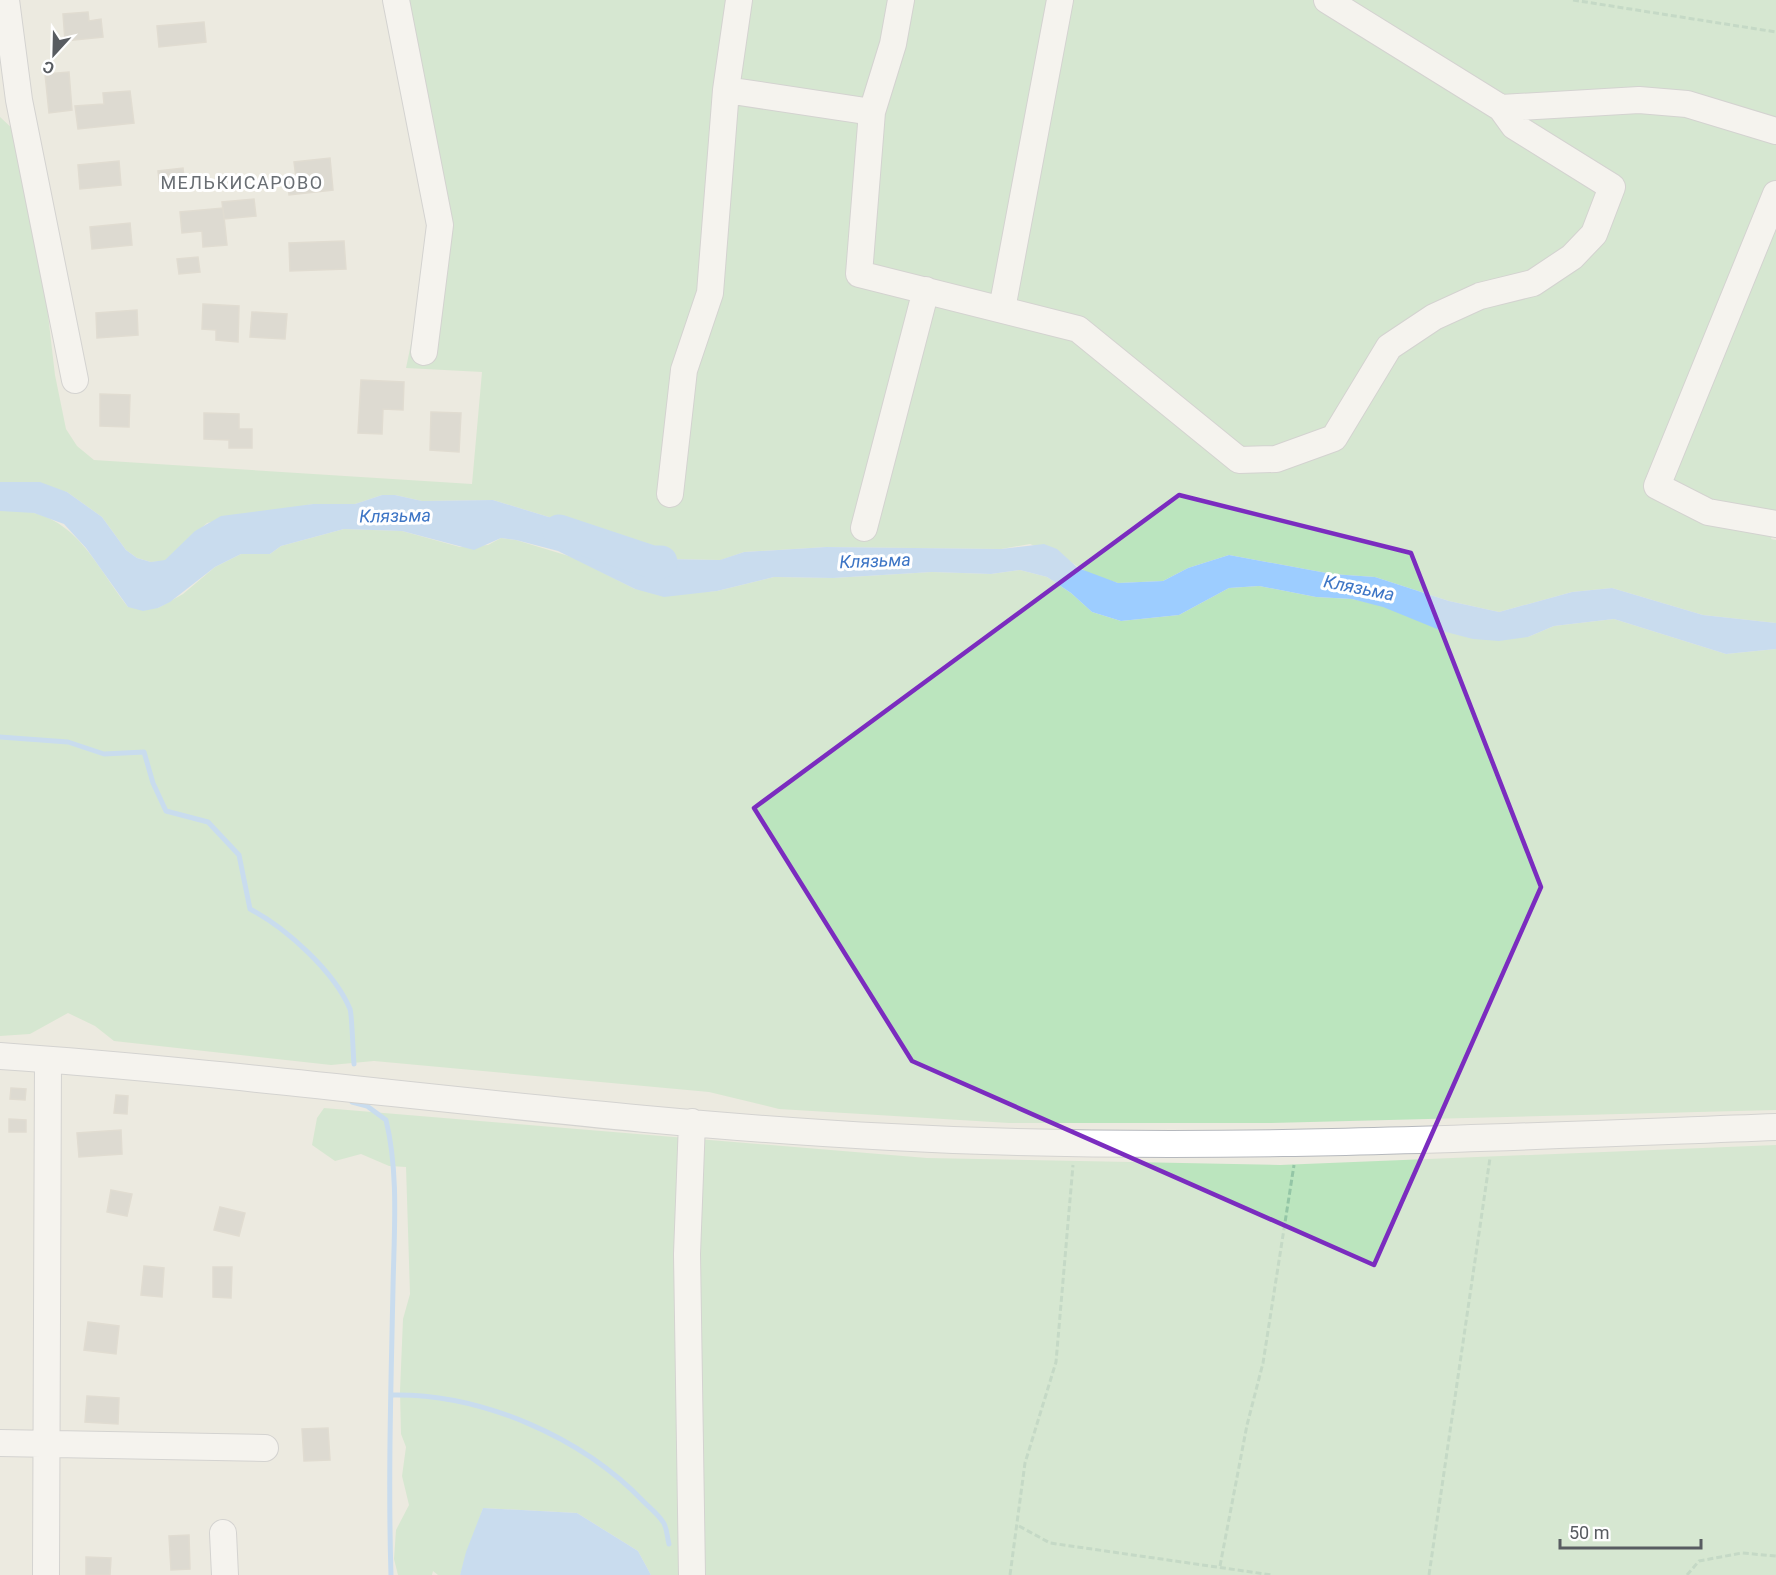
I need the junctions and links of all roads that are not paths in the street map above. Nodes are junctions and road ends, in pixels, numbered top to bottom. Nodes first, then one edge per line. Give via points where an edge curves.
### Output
1 (6, 0) edge
2 (396, 0) edge
3 (739, 0) edge
4 (901, 0) edge
5 (1060, 0) edge
6 (1327, 0) edge
7 (726, 90) junction
8 (9, 101) edge
9 (1501, 108) junction
10 (872, 112) junction
11 (1776, 132) edge
12 (1776, 194) edge
13 (926, 290) junction
14 (1002, 309) junction
15 (424, 352) dead end
16 (75, 380) dead end
17 (670, 494) dead end
18 (1776, 524) edge
19 (864, 528) dead end
20 (0, 1056) edge
21 (48, 1060) junction
22 (692, 1122) junction
23 (1776, 1127) edge
24 (0, 1443) edge
25 (47, 1446) junction
26 (265, 1448) dead end
27 (223, 1533) dead end
28 (46, 1575) edge
29 (225, 1575) edge
30 (692, 1575) edge

1 - 8 street
2 - 15 street via 440,225
3 - 7 street
4 - 10 street via 893,44
5 - 14 street
6 - 9 street
7 - 10 street
7 - 17 street via 710,293 684,370
8 - 16 street
9 - 11 street via 1639,100 1687,104
9 - 14 street via 1514,126 1612,187 1594,234 1572,257 1533,283 1480,296 1434,317 1389,347 1334,438 1276,459 1239,460 1078,329
10 - 13 street via 859,274
12 - 18 street via 1657,486 1708,512
13 - 14 street
13 - 19 street
20 - 21 street
21 - 22 street
21 - 25 street
22 - 23 street via 890,1137 1076,1143 1298,1142
22 - 30 street via 687,1254
24 - 25 street
25 - 26 street
25 - 28 street
27 - 29 street

